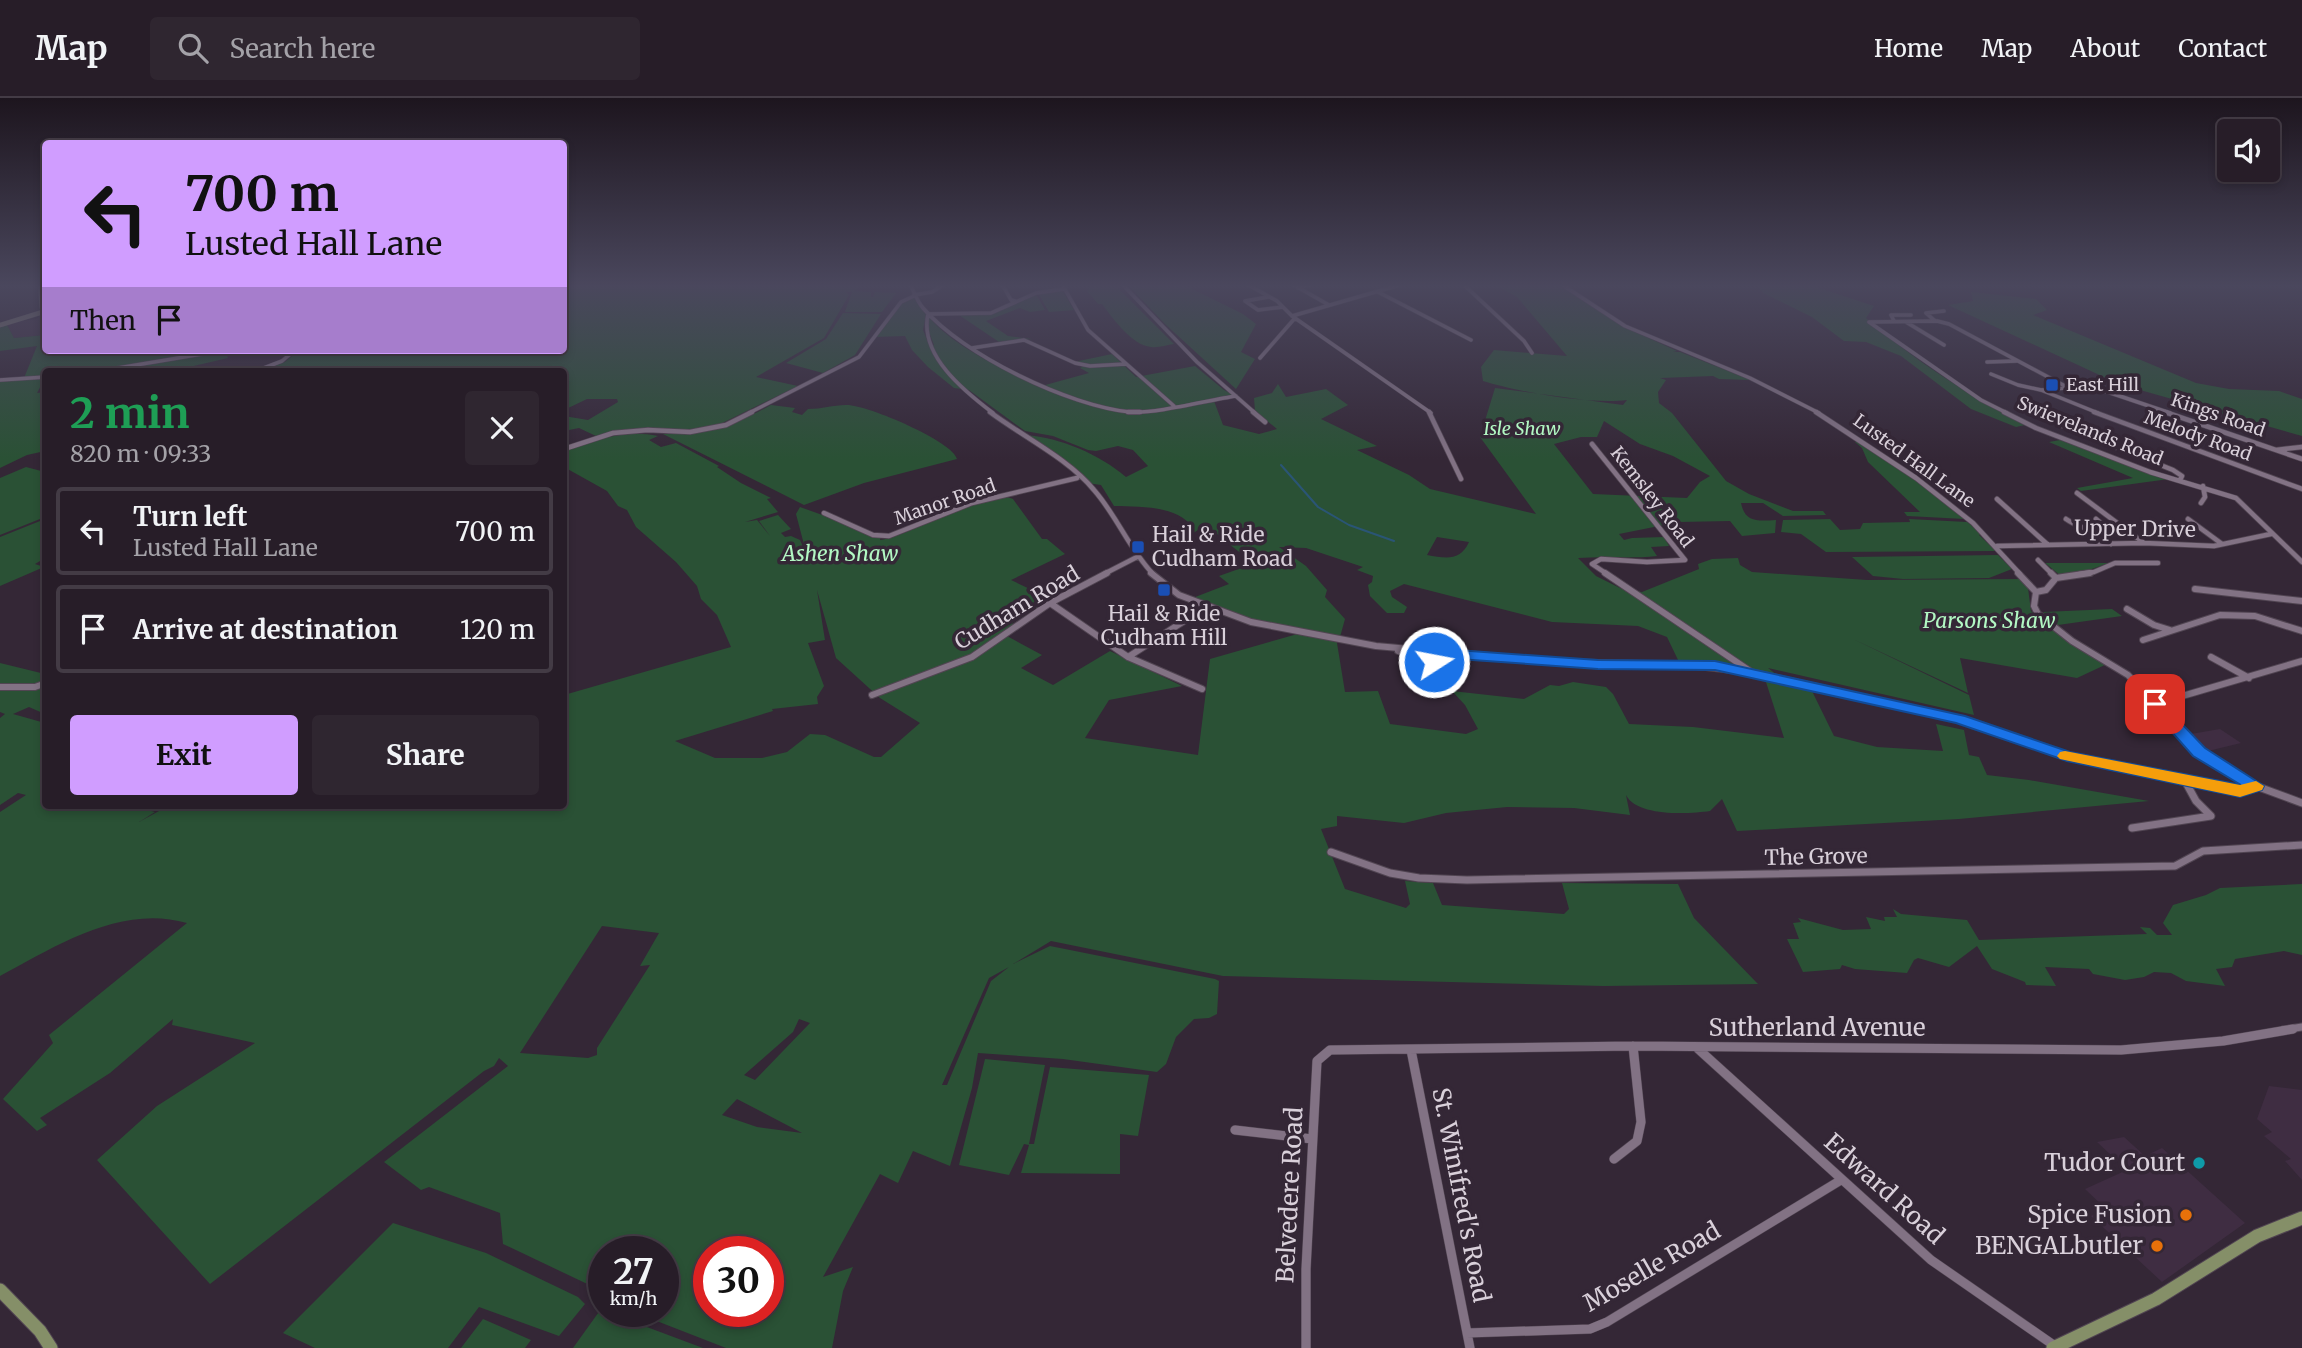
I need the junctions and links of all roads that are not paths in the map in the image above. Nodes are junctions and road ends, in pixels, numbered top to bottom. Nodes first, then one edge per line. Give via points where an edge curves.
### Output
1 (870, 342) edge
2 (930, 342) edge
3 (963, 342) edge
4 (1009, 342) edge
5 (1029, 342) edge
6 (1102, 342) edge
7 (1178, 342) edge
8 (1273, 342) edge
9 (1329, 342) edge
10 (1525, 342) edge
11 (1661, 342) edge
12 (1898, 342) edge
13 (1940, 342) edge
14 (1983, 342) edge
15 (1944, 345) dead end
16 (972, 348) junction
17 (1532, 353) dead end
18 (202, 354) edge
19 (290, 354) edge
20 (1260, 358) dead end
21 (2018, 361) junction
22 (1987, 362) dead end
23 (1126, 364) junction
24 (118, 368) edge
25 (264, 368) edge
26 (1992, 374) dead end
27 (42, 377) edge
28 (0, 380) edge
29 (2065, 386) junction
30 (2043, 392) junction
31 (1236, 396) junction
32 (1174, 406) junction
33 (1265, 422) dead end
34 (2058, 424) dead end
35 (1592, 444) dead end
36 (2302, 447) edge
37 (567, 448) edge
38 (2276, 450) junction
39 (2302, 459) edge
40 (1077, 478) junction
41 (1461, 479) dead end
42 (2180, 480) junction
43 (2203, 486) junction
44 (2302, 489) edge
45 (2077, 493) dead end
46 (1997, 499) dead end
47 (2201, 503) dead end
48 (824, 513) dead end
49 (2066, 519) dead end
50 (2096, 519) dead end
51 (2188, 519) dead end
52 (2097, 531) junction
53 (2271, 534) junction
54 (2144, 543) junction
55 (2047, 544) junction
56 (2111, 544) junction
57 (2222, 544) junction
58 (1997, 546) junction
59 (1137, 557) junction
60 (2038, 559) dead end
61 (2302, 562) edge
62 (2158, 563) dead end
63 (2056, 578) junction
64 (2195, 589) dead end
65 (2036, 592) junction
66 (2302, 601) edge
67 (1050, 603) junction
68 (1206, 607) junction
69 (2127, 609) dead end
70 (2172, 631) junction
71 (2302, 631) edge
72 (2143, 640) dead end
73 (1128, 657) junction
74 (2211, 657) dead end
75 (2302, 661) edge
76 (1750, 672) junction
77 (2249, 678) junction
78 (42, 684) edge
79 (0, 687) edge
80 (1202, 689) dead end
81 (872, 695) dead end
82 (2155, 704) junction
83 (2185, 780) junction
84 (2256, 786) junction
85 (2302, 795) edge
86 (2294, 800) junction
87 (2302, 803) edge
88 (2132, 828) dead end
89 (2302, 845) edge
90 (1331, 852) dead end
91 (2302, 1027) edge
92 (1633, 1046) junction
93 (1696, 1047) junction
94 (1412, 1049) junction
95 (1330, 1050) joint
96 (1235, 1130) dead end
97 (1312, 1139) junction
98 (1614, 1159) dead end
99 (1841, 1180) junction
100 (2302, 1218) edge
101 (0, 1290) edge
102 (1467, 1333) junction
103 (2054, 1347) edge
104 (51, 1348) edge
105 (1306, 1348) edge
106 (1470, 1348) edge

1 - 37 street via 859,357 710,430 613,433
2 - 40 street via 963,391 1058,459
3 - 16 street
4 - 16 street
5 - 23 street via 1075,363
6 - 23 street
7 - 31 street
8 - 20 street
9 - 41 street via 1431,413
10 - 17 street
11 - 58 street, Lusted Hall Lane via 1814,410 1916,478
12 - 42 street, Swievelands Road via 2015,418
13 - 15 street
14 - 21 street
16 - 32 street via 1049,389 1133,412
18 - 24 street
19 - 25 street
21 - 22 street
21 - 29 street
23 - 32 street
26 - 30 street, Melody Road
27 - 28 street
29 - 30 street
29 - 38 street, Kings Road via 2085,385
30 - 44 street, Melody Road
31 - 32 street
31 - 33 street
34 - 42 street via 2173,470 2182,476
35 - 76 street, Kemsley Road via 1685,560 1601,559 1592,564
36 - 38 street
38 - 39 street, Kings Road
40 - 48 street, Manor Road via 972,503 889,536 873,535
40 - 59 street via 1094,489
42 - 43 street, Swievelands Road
43 - 47 street
43 - 53 street, Swievelands Road via 2236,498
45 - 54 street
46 - 55 street
49 - 52 street
50 - 52 street via 2103,525
51 - 57 street
52 - 56 street
53 - 57 street, Upper Drive
53 - 61 street, Swievelands Road
54 - 56 street, Upper Drive
54 - 57 street, Upper Drive
55 - 56 street, Upper Drive
55 - 58 street, Upper Drive
58 - 65 street, Lusted Hall Lane
59 - 67 street, Cudham Road
59 - 68 street via 1158,580
60 - 63 street
62 - 63 street via 2115,563 2094,572
63 - 65 street via 2046,590
64 - 66 street
65 - 82 street, Lusted Hall Lane via 2038,614 2128,675
67 - 73 street
67 - 81 street, Cudham Road via 972,657
68 - 73 street
68 - 76 street via 1251,622 1456,655 1715,666
69 - 70 street
70 - 71 street via 2221,615 2255,616
70 - 72 street
73 - 80 street
74 - 77 street
75 - 77 street
76 - 83 street via 1960,719 2067,756
77 - 82 street
78 - 79 street
82 - 84 street, Lusted Hall Lane via 2199,752
83 - 84 street via 2240,791
83 - 88 street via 2211,816
84 - 86 street, Lusted Hall Lane
85 - 86 street
86 - 87 street, Lusted Hall Lane
89 - 90 street, The Grove via 2203,851 2175,866 1466,880 1390,873
91 - 93 street, Sutherland Avenue via 2223,1041 2120,1050
92 - 93 street, Sutherland Avenue
92 - 94 street, Sutherland Avenue
92 - 98 street via 1641,1122 1637,1141
93 - 99 street, Edward Road
94 - 95 street, Sutherland Avenue
94 - 102 street, St. Winifred's Road
95 - 97 street, Belvedere Road via 1317,1061
96 - 97 street
97 - 105 street, Belvedere Road
99 - 102 street, Moselle Road via 1590,1329
99 - 103 street, Edward Road via 1931,1260
100 - 103 main road via 2257,1236 2157,1299
101 - 104 main road
102 - 106 street, St. Winifred's Road

